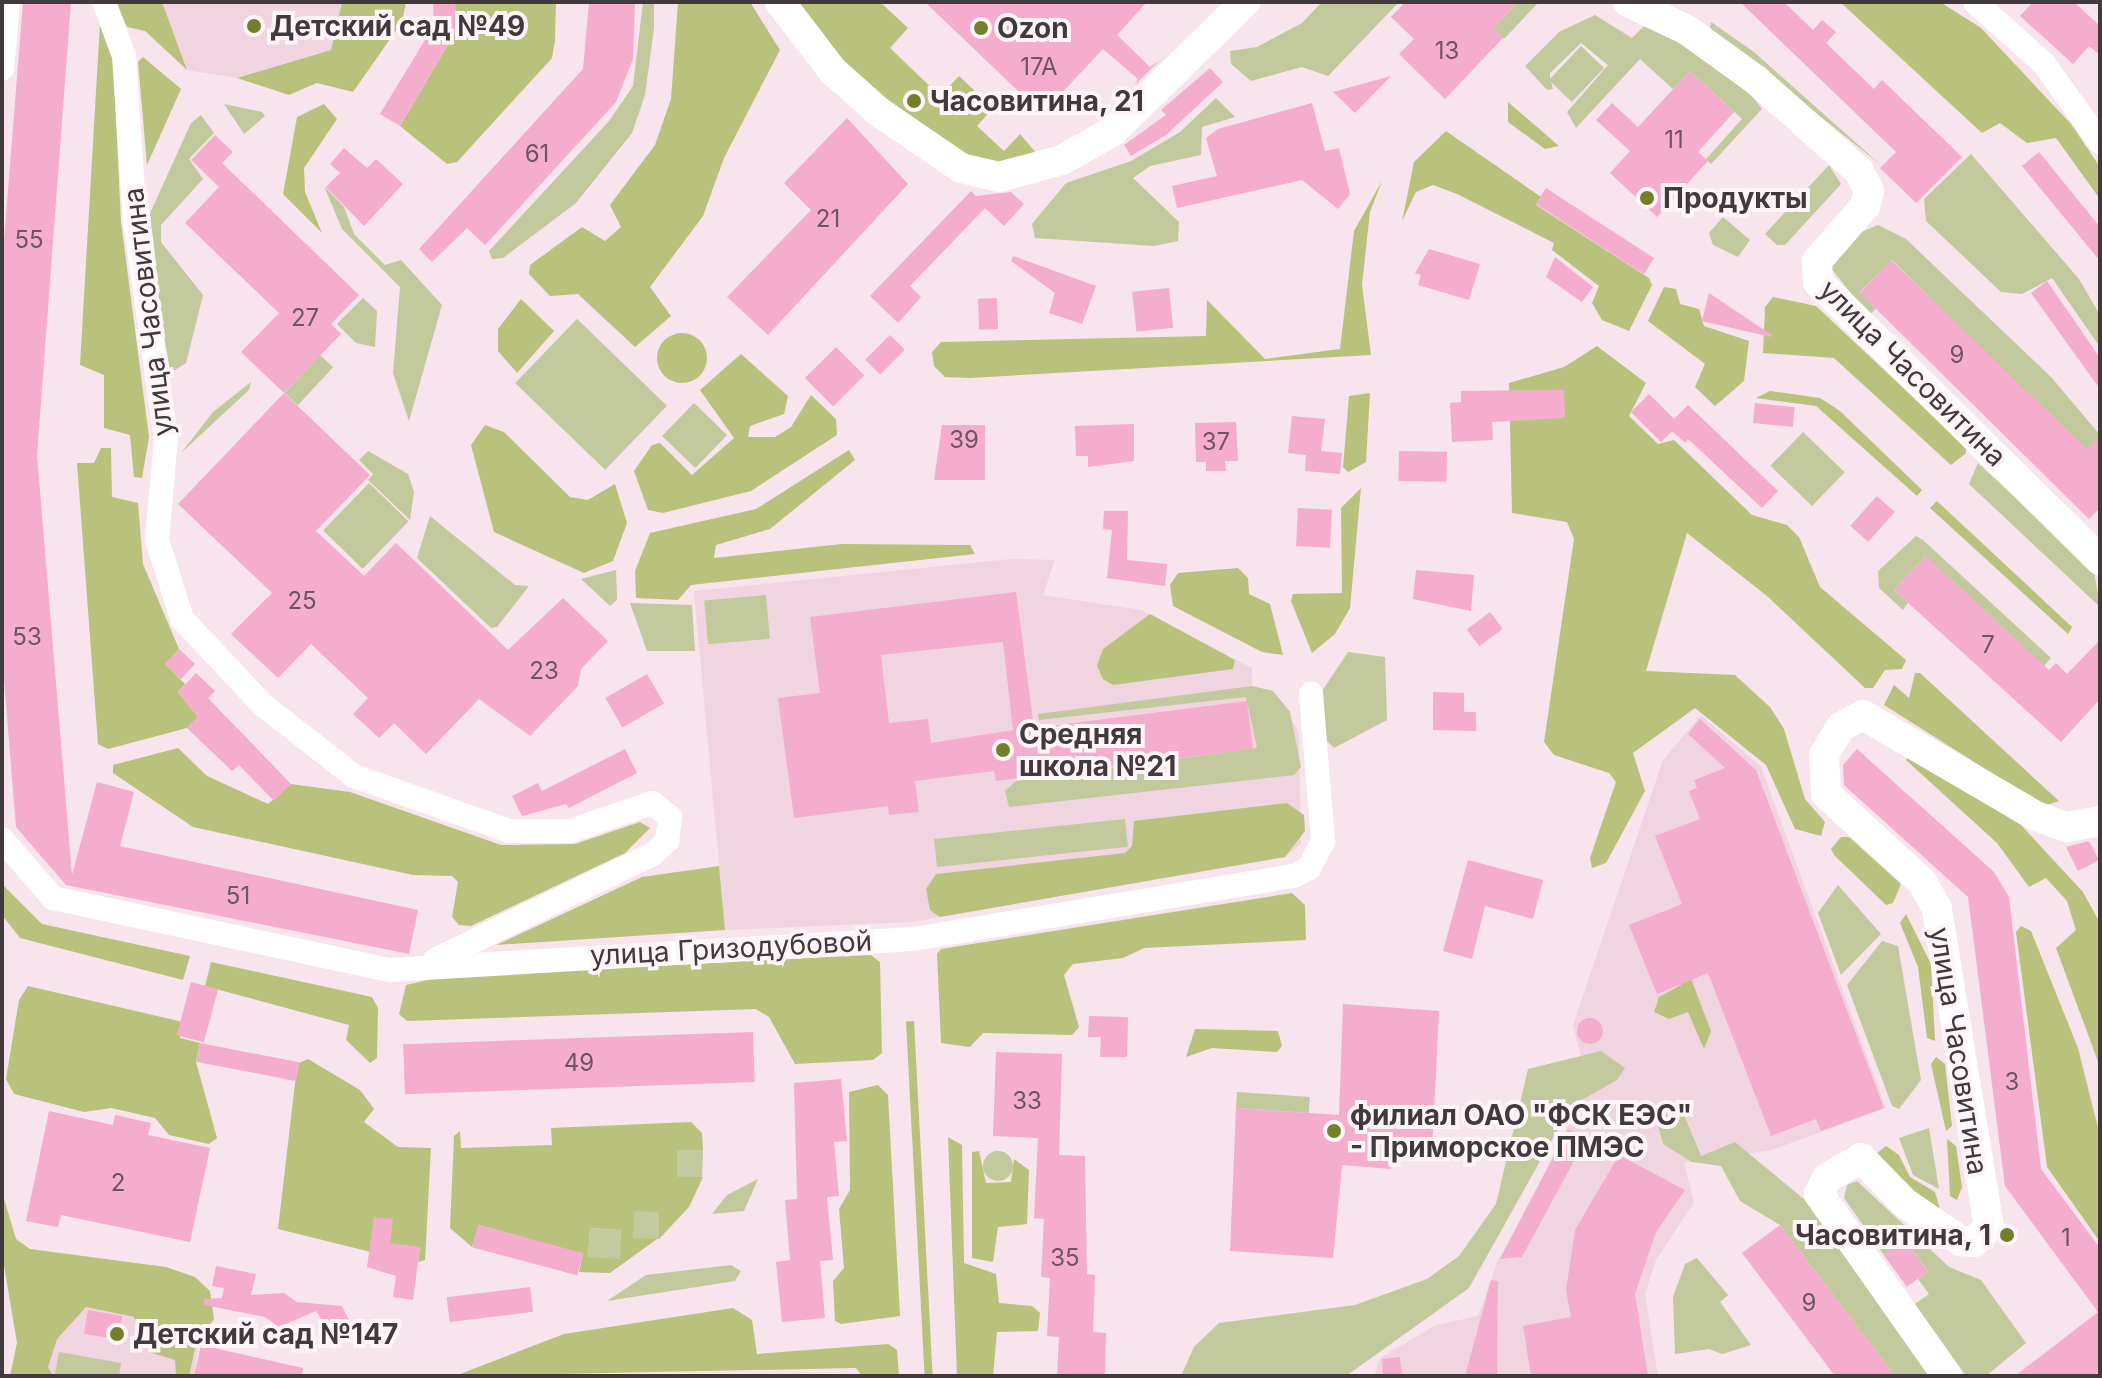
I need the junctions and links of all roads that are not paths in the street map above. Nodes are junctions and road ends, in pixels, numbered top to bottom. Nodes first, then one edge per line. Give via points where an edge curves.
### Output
1 (8, 2) edge
2 (104, 2) edge
3 (780, 2) edge
4 (1245, 2) edge
5 (1628, 2) edge
6 (1975, 2) edge
7 (2, 69) edge
8 (2100, 142) edge
9 (2100, 560) edge
10 (1311, 693) dead end
11 (2100, 821) edge
12 (2, 839) edge
13 (426, 964) junction
14 (1947, 1376) edge

1 - 7 street
2 - 13 street, улица Часовитина via 124,56 135,221 166,439 157,540 182,619 273,714 354,776 509,831 570,831 652,803 670,817 667,841 653,854
3 - 4 street via 833,71 879,112 961,168 999,177 1062,160 1113,131
5 - 9 street, улица Часовитина via 1687,30 1756,80 1859,171 1869,191 1865,206 1817,261 1818,282
6 - 8 street via 2044,64
10 - 13 street, улица Гризодубовой via 1323,842 1309,868 1294,876 913,939
11 - 14 street, улица Часовитина via 2067,827 2036,816 1863,715 1841,727 1824,755 1826,794 1922,882 1937,908 1989,1227 1974,1242 1961,1241 1905,1203 1861,1158 1834,1172 1819,1194
12 - 13 street, улица Гризодубовой via 53,898 390,970

